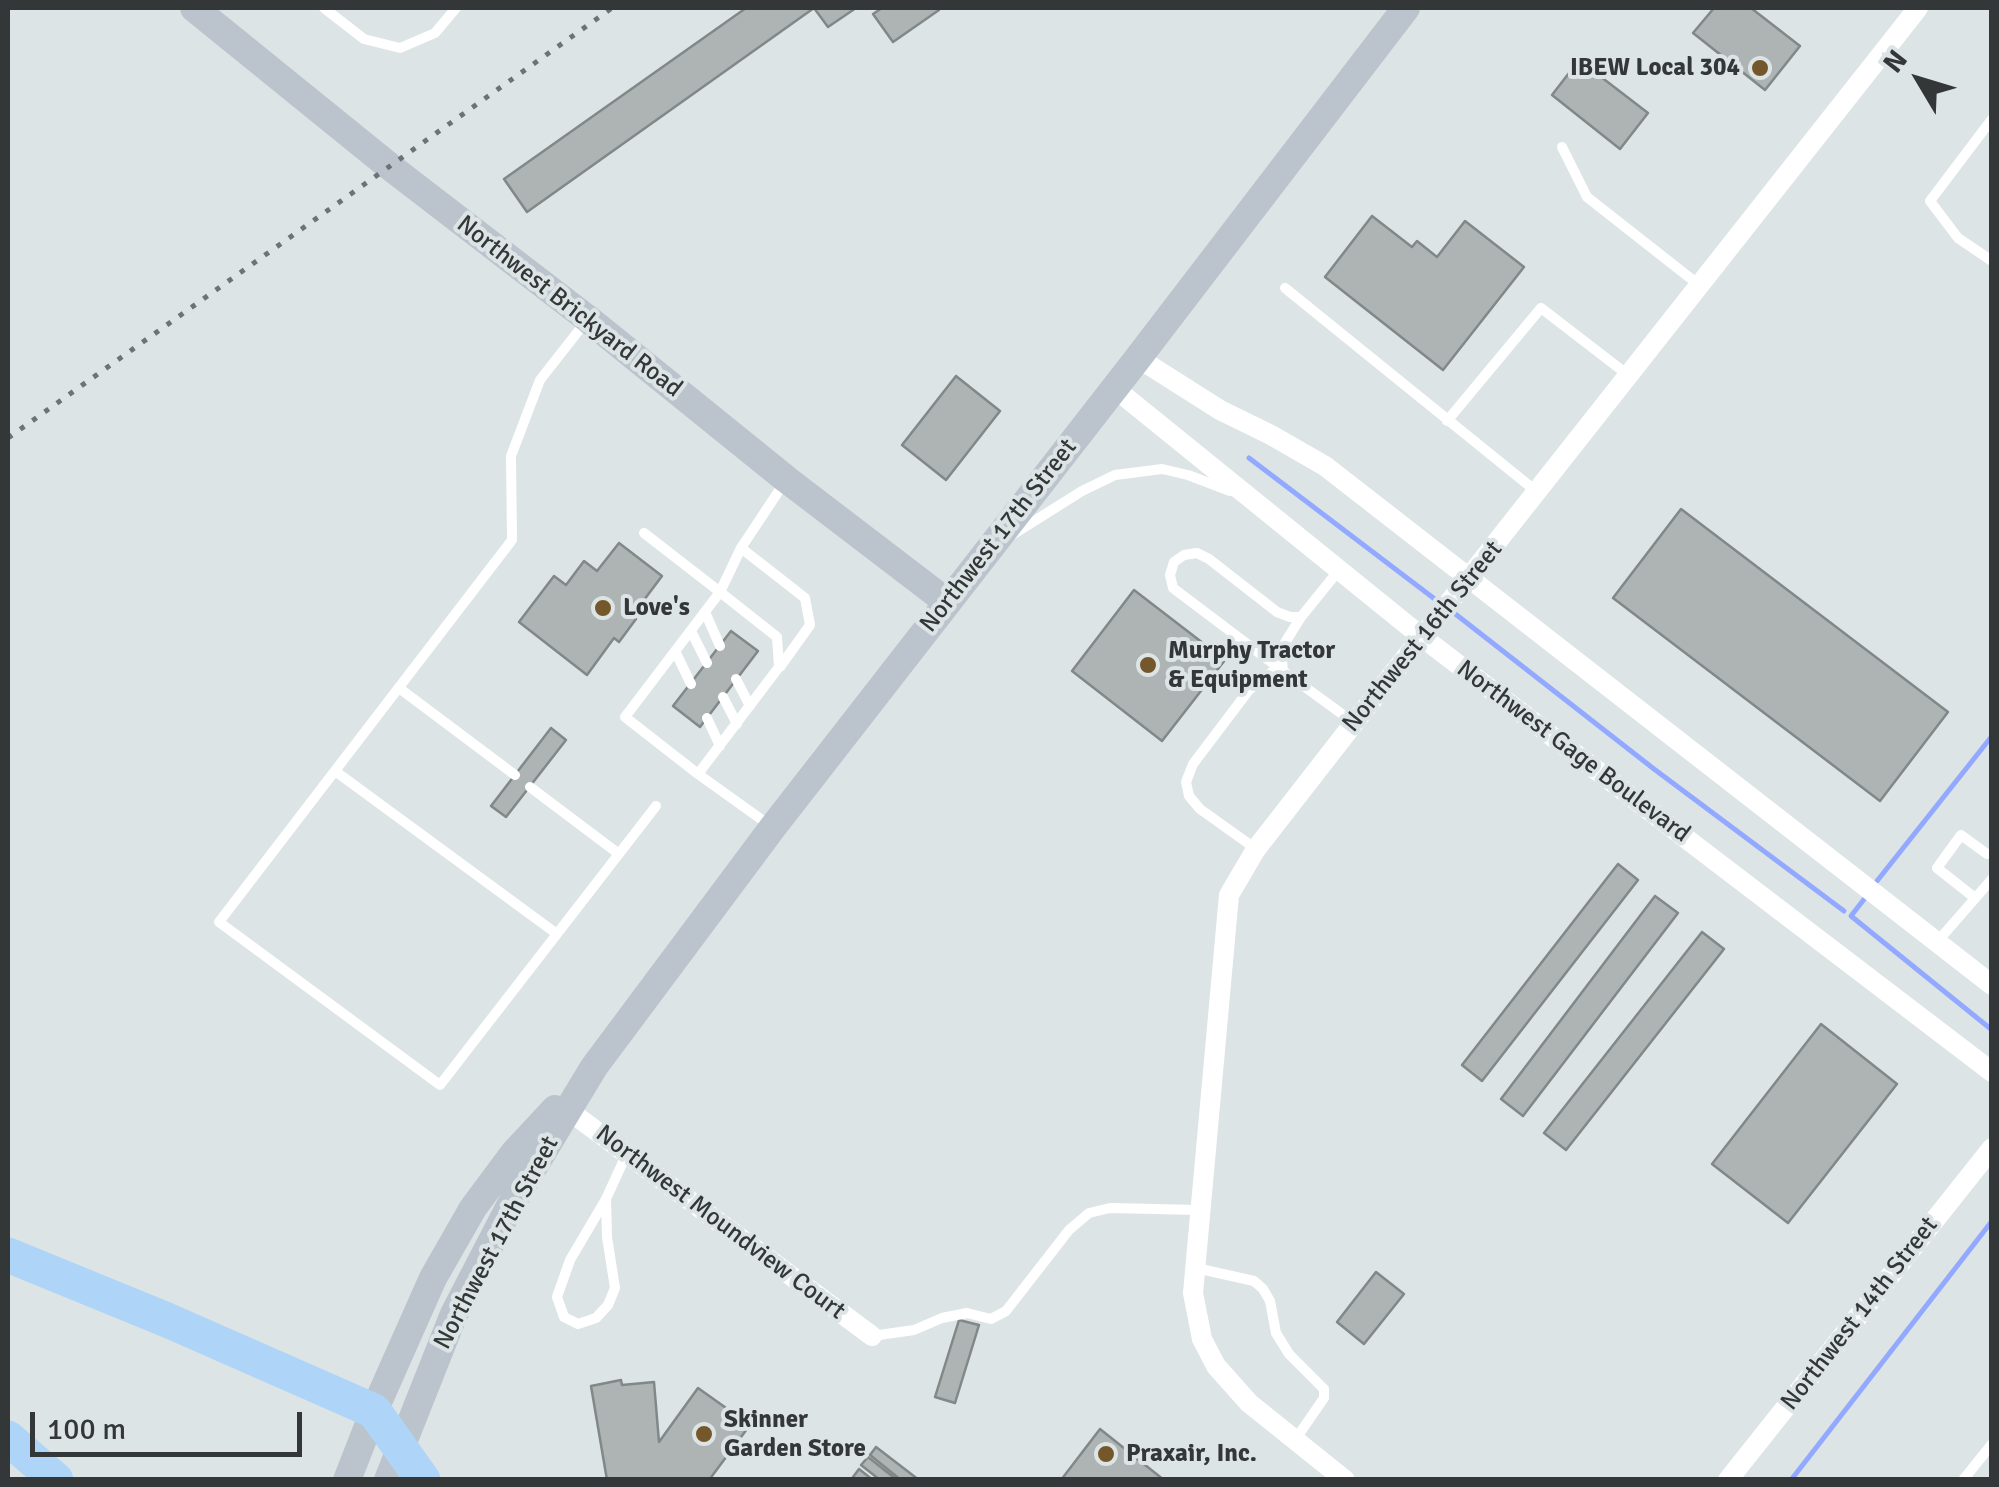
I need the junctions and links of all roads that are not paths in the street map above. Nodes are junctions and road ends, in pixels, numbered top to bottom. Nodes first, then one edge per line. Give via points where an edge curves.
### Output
1 (194, 8) edge
2 (324, 8) edge
3 (456, 8) edge
4 (1406, 8) edge
5 (1918, 8) edge
6 (1992, 119) edge
7 (1562, 147) dead end
8 (1992, 261) edge
9 (1700, 285) junction
10 (1285, 288) dead end
11 (588, 319) junction
12 (1138, 358) junction
13 (1628, 375) junction
14 (1114, 387) junction
15 (1447, 421) junction
16 (786, 479) junction
17 (1538, 493) junction
18 (1272, 515) junction
19 (644, 533) dead end
20 (741, 548) junction
21 (990, 548) junction
22 (1339, 570) junction
23 (1470, 579) junction
24 (720, 592) junction
25 (947, 602) junction
26 (705, 612) junction
27 (1300, 617) junction
28 (691, 631) junction
29 (1422, 637) junction
30 (720, 646) dead end
31 (675, 651) junction
32 (707, 663) dead end
33 (779, 667) junction
34 (1282, 670) junction
35 (736, 679) dead end
36 (691, 684) dead end
37 (399, 688) junction
38 (723, 697) dead end
39 (750, 706) junction
40 (707, 718) dead end
41 (1354, 723) junction
42 (736, 724) junction
43 (720, 746) junction
44 (335, 771) junction
45 (698, 774) junction
46 (514, 775) dead end
47 (530, 787) dead end
48 (656, 806) dead end
49 (773, 827) junction
50 (1256, 850) junction
51 (619, 854) junction
52 (1987, 854) dead end
53 (1992, 879) edge
54 (1975, 898) junction
55 (557, 934) junction
56 (1937, 942) junction
57 (1992, 985) edge
58 (594, 1066) junction
59 (1992, 1072) edge
60 (568, 1110) junction
61 (1992, 1148) edge
62 (628, 1152) junction
63 (606, 1199) junction
64 (1199, 1210) junction
65 (8, 1256) edge
66 (1195, 1268) junction
67 (872, 1336) joint
68 (374, 1411) junction
69 (8, 1438) edge
70 (1295, 1440) junction
71 (1992, 1444) edge
72 (401, 1446) junction
73 (56, 1480) edge
74 (347, 1480) edge
75 (388, 1480) edge
76 (424, 1480) edge
77 (1344, 1480) edge
78 (1728, 1480) edge
79 (1963, 1480) edge

1 - 11 main road, Northwest Brickyard Road
2 - 3 lane via 364,39 400,48 436,33
4 - 12 main road, Northwest 17th Street
5 - 9 street, Northwest 16th Street
6 - 8 lane via 1930,202 1958,238
7 - 9 lane via 1587,197
9 - 13 street, Northwest 16th Street
10 - 15 lane
11 - 16 main road, Northwest Brickyard Road
11 - 37 lane via 540,380 511,456 512,540
12 - 14 main road, Northwest 17th Street
12 - 23 street via 1325,466
13 - 15 lane via 1541,308
13 - 17 street, Northwest 16th Street
14 - 18 street, Northwest Gage Boulevard
14 - 21 main road, Northwest 17th Street
15 - 17 lane
16 - 20 lane
16 - 25 main road, Northwest Brickyard Road
17 - 23 street, Northwest 16th Street
18 - 21 lane via 1206,481 1144,470 1082,491
18 - 22 street, Northwest Gage Boulevard
19 - 24 lane
20 - 24 lane
20 - 33 lane via 806,598 810,625
21 - 25 main road, Northwest 17th Street
22 - 27 lane
22 - 29 street, Northwest Gage Boulevard
23 - 29 street, Northwest 16th Street
23 - 56 street
24 - 26 lane
24 - 33 lane via 777,637
25 - 49 main road, Northwest 17th Street
26 - 28 lane
26 - 30 lane
27 - 34 lane via 1282,649
27 - 34 lane via 1276,612 1197,553 1174,562 1173,588
28 - 31 lane
28 - 32 lane
29 - 41 street, Northwest 16th Street
29 - 59 street, Northwest Gage Boulevard
31 - 36 lane
31 - 45 lane via 626,717
33 - 39 lane
34 - 41 lane
34 - 50 lane via 1249,690 1186,782 1200,809
35 - 39 lane
37 - 44 lane
37 - 46 lane
38 - 42 lane
39 - 42 lane
40 - 43 lane
41 - 50 street, Northwest 16th Street
42 - 43 lane
43 - 45 lane
44 - 55 lane
44 - 55 lane via 219,922 440,1085
45 - 49 lane
47 - 51 lane
48 - 51 lane
49 - 58 main road, Northwest 17th Street
50 - 64 street, Northwest 16th Street via 1229,894
51 - 55 lane
52 - 54 lane via 1961,835 1936,868
53 - 54 lane
54 - 56 lane
56 - 57 street
58 - 60 main road, Northwest 17th Street
58 - 68 main road, Northwest 17th Street via 514,1152 473,1208 433,1278
60 - 62 street, Northwest Moundview Court
60 - 72 main road, Northwest 17th Street via 454,1314
61 - 78 street, Northwest 14th Street
62 - 63 lane
62 - 67 street, Northwest Moundview Court
63 - 63 lane via 570,1260 558,1297 564,1317 578,1324 596,1318 615,1288
64 - 66 street, Northwest 16th Street
64 - 67 lane via 1090,1212 1006,1311 991,1319 968,1313
65 - 68 highway
66 - 70 street, Northwest 16th Street via 1202,1339 1216,1366
66 - 70 lane via 1264,1289 1276,1333 1324,1390
68 - 72 highway
68 - 74 main road, Northwest 17th Street
69 - 73 highway
70 - 77 street
71 - 79 lane
72 - 75 main road, Northwest 17th Street
72 - 76 highway

